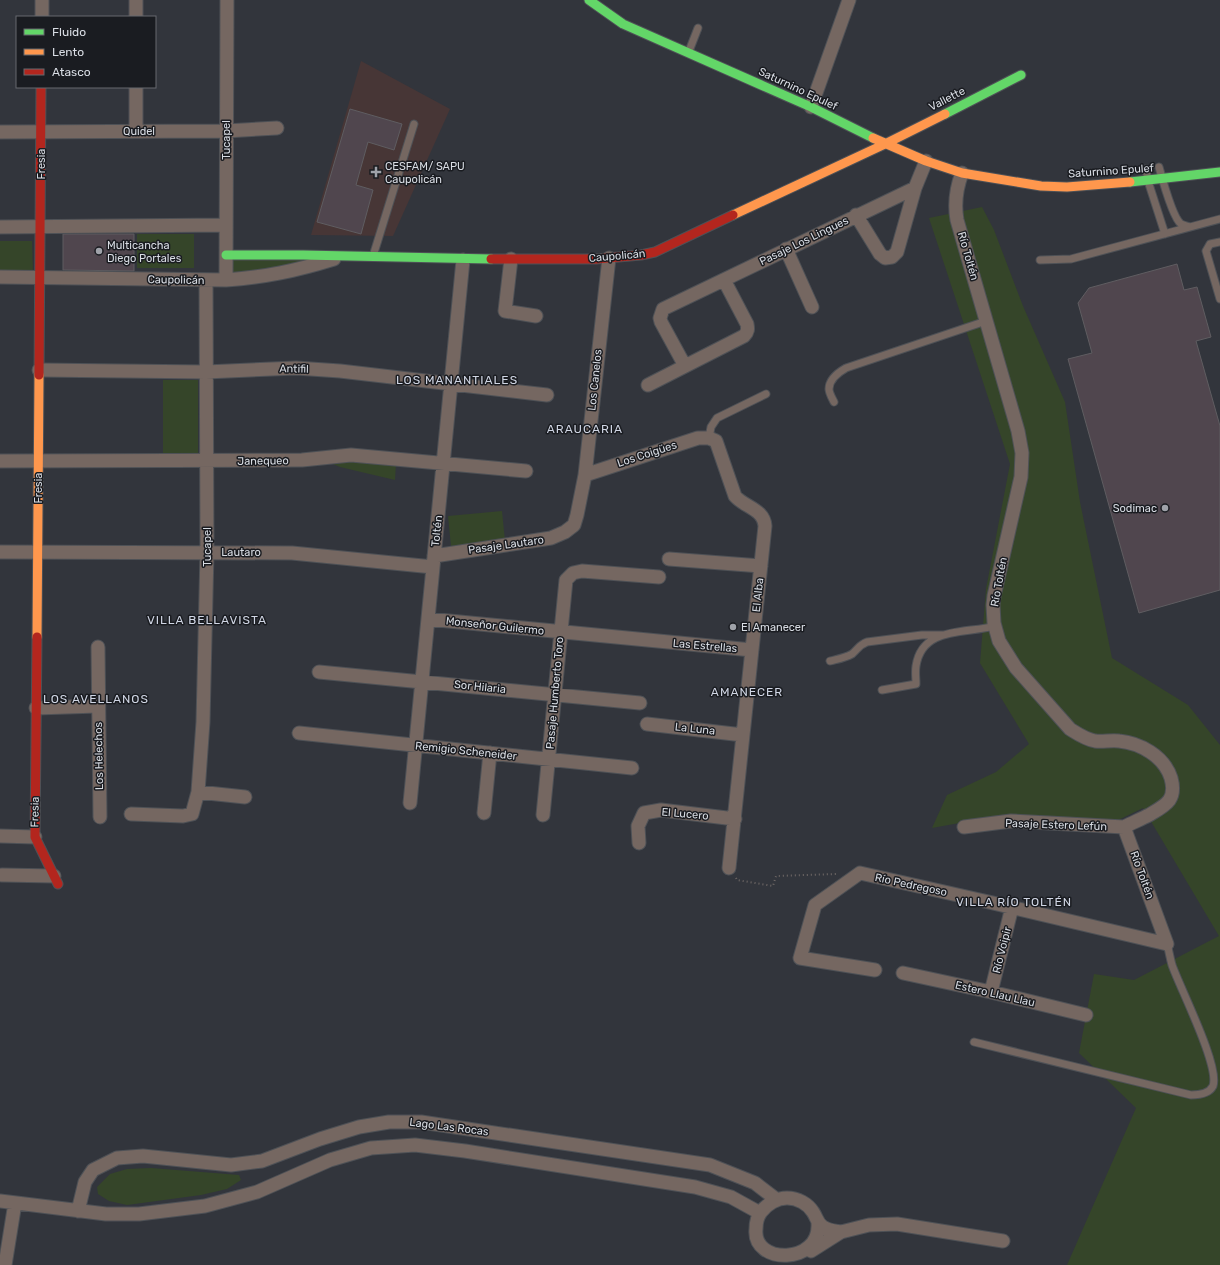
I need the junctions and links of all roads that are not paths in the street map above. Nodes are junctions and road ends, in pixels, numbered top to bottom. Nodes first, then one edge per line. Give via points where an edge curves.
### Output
1 (42, 0) edge
2 (136, 0) edge
3 (226, 0) edge
4 (589, 0) edge
5 (849, 0) edge
6 (42, 16) edge
7 (136, 16) edge
8 (698, 28) dead end
9 (688, 53) junction
10 (1021, 75) dead end
11 (41, 88) edge
12 (136, 88) edge
13 (810, 107) junction
14 (414, 124) dead end
15 (277, 128) dead end
16 (136, 131) junction
17 (226, 131) junction
18 (0, 132) edge
19 (41, 132) junction
20 (885, 144) junction
21 (926, 161) junction
22 (1163, 167) joint
23 (1141, 169) joint
24 (1220, 172) edge
25 (962, 173) junction
26 (1046, 177) dead end
27 (1004, 178) junction
28 (1162, 179) junction
29 (1148, 181) junction
30 (915, 188) junction
31 (856, 215) junction
32 (1220, 219) edge
33 (226, 225) junction
34 (41, 226) junction
35 (0, 227) edge
36 (1190, 227) junction
37 (1165, 234) junction
38 (1220, 242) edge
39 (786, 249) junction
40 (226, 255) junction
41 (349, 255) junction
42 (373, 256) junction
43 (609, 258) junction
44 (463, 260) junction
45 (511, 260) junction
46 (1040, 260) dead end
47 (0, 277) edge
48 (40, 277) junction
49 (206, 280) junction
50 (226, 280) junction
51 (724, 280) junction
52 (1220, 299) edge
53 (812, 307) dead end
54 (536, 316) dead end
55 (986, 321) junction
56 (685, 366) junction
57 (39, 370) junction
58 (206, 372) junction
59 (451, 384) junction
60 (648, 384) dead end
61 (766, 394) dead end
62 (547, 395) dead end
63 (834, 402) dead end
64 (709, 438) junction
65 (0, 461) edge
66 (38, 461) junction
67 (207, 461) junction
68 (444, 463) junction
69 (526, 471) dead end
70 (585, 475) junction
71 (574, 525) joint
72 (0, 552) edge
73 (38, 552) junction
74 (207, 552) junction
75 (669, 559) dead end
76 (434, 561) junction
77 (761, 566) junction
78 (659, 577) dead end
79 (428, 619) junction
80 (995, 626) junction
81 (561, 632) junction
82 (944, 635) junction
83 (658, 641) joint
84 (98, 647) dead end
85 (752, 650) junction
86 (830, 661) dead end
87 (319, 672) dead end
88 (422, 682) junction
89 (882, 690) dead end
90 (555, 695) junction
91 (640, 703) dead end
92 (98, 706) junction
93 (36, 708) junction
94 (647, 724) dead end
95 (299, 733) dead end
96 (743, 734) junction
97 (416, 746) junction
98 (490, 753) junction
99 (549, 759) junction
100 (632, 768) dead end
101 (198, 792) junction
102 (246, 797) dead end
103 (410, 803) dead end
104 (484, 813) dead end
105 (131, 814) dead end
106 (543, 815) dead end
107 (100, 817) dead end
108 (735, 819) junction
109 (964, 827) dead end
110 (1124, 827) junction
111 (0, 836) edge
112 (35, 837) junction
113 (639, 843) dead end
114 (729, 868) dead end
115 (2, 875) dead end
116 (56, 880) joint
117 (1012, 907) junction
118 (1168, 944) junction
119 (875, 970) dead end
120 (903, 973) dead end
121 (991, 992) junction
122 (1086, 1015) dead end
123 (974, 1042) dead end
124 (777, 1200) junction
125 (0, 1202) edge
126 (15, 1203) junction
127 (78, 1211) junction
128 (760, 1212) junction
129 (818, 1223) junction
130 (841, 1232) junction
131 (1003, 1241) dead end
132 (763, 1251) junction
133 (803, 1258) edge
134 (5, 1265) edge
135 (763, 1265) edge

1 - 6 street
2 - 7 street
3 - 17 street, Tucapel
4 - 9 street, Saturnino Epulef via 623,24
5 - 13 street
8 - 9 lane
9 - 13 street, Saturnino Epulef
10 - 20 street, Vallette
11 - 19 street, Fresia
12 - 16 street
13 - 20 street, Saturnino Epulef
14 - 42 lane
15 - 17 street, Quidel
16 - 17 street, Quidel
16 - 19 street, Quidel
17 - 33 street, Tucapel
18 - 19 street, Quidel
19 - 34 street, Fresia
20 - 21 street, Saturnino Epulef
20 - 43 street, Caupolicán via 656,252
21 - 25 street, Saturnino Epulef
21 - 30 street
22 - 23 street, Saturnino Epulef
22 - 28 lane
23 - 29 lane
24 - 28 street, Saturnino Epulef
25 - 27 street, Saturnino Epulef
25 - 55 street, Río Toltén via 956,195 956,212
26 - 27 street, Saturnino Epulef
27 - 29 street, Saturnino Epulef via 1040,186 1067,187
28 - 29 street, Saturnino Epulef
28 - 36 lane via 1180,224
29 - 37 lane
30 - 31 street, Pasaje Los Lingues
30 - 31 street via 897,252 892,258 885,258 880,254
31 - 39 street, Pasaje Los Lingues
32 - 36 lane
33 - 34 street
33 - 40 street, Tucapel
34 - 35 street
34 - 48 street, Fresia
36 - 37 lane
37 - 46 lane via 1072,260
38 - 52 lane via 1210,244 1206,251
39 - 51 street, Pasaje Los Lingues
39 - 53 street
40 - 41 street, Caupolicán
40 - 50 street, Tucapel
41 - 42 street, Caupolicán
41 - 50 street, Caupolicán via 280,274
42 - 44 street, Caupolicán
43 - 45 street, Caupolicán
43 - 70 street, Los Canelos
44 - 45 street, Caupolicán
44 - 59 street, Toltén
45 - 54 street via 504,311
47 - 48 street, Caupolicán
48 - 49 street, Caupolicán
48 - 57 street, Fresia
49 - 50 street, Caupolicán
49 - 58 street, Tucapel
51 - 56 street via 747,324 747,334
51 - 56 street, Pasaje Los Lingues via 667,307 661,313 661,322
55 - 63 lane via 846,368 836,374 830,384 829,390
55 - 80 street, Río Toltén via 1022,453 1020,482 994,596
56 - 60 street
57 - 58 street, Antifil
57 - 66 street, Fresia
58 - 59 street, Antifil via 296,368
58 - 67 street, Tucapel
59 - 62 street, Antifil
59 - 68 street, Toltén
61 - 64 lane via 717,418 711,427
64 - 70 street, Los Coigües via 698,438
64 - 77 street, El Alba via 716,441 735,496 763,518 765,526
65 - 66 street, Janequeo
66 - 67 street, Janequeo
66 - 73 street, Fresia
67 - 68 street, Janequeo via 302,460 351,454
67 - 74 street, Tucapel
68 - 69 street, Janequeo
68 - 76 street, Toltén
70 - 71 street, Los Canelos
71 - 76 street, Pasaje Lautaro via 551,538
72 - 73 street, Lautaro
73 - 74 street, Lautaro
73 - 93 street, Fresia
74 - 76 street, Lautaro via 292,552
74 - 101 street, Tucapel via 204,722
75 - 77 street
76 - 79 street, Toltén
77 - 85 street, El Alba
78 - 81 street, Pasaje Humberto Toro via 582,571 573,573 566,580
79 - 81 street, Monseñor Guilermo
79 - 88 street, Toltén
80 - 82 lane
80 - 110 street, Río Toltén via 999,641 1016,668 1070,729 1101,742 1135,744 1157,757 1167,769 1173,789 1170,801
81 - 83 street, Monseñor Guilermo
81 - 90 street, Pasaje Humberto Toro
82 - 86 lane via 867,642 860,644 848,656
82 - 89 lane via 929,642 919,654 916,684
83 - 85 street, Las Estrellas
84 - 92 street, Los Helechos
85 - 96 street, El Alba
87 - 88 street, Sor Hilaria
88 - 90 street, Sor Hilaria
88 - 97 street, Toltén
90 - 91 street, Sor Hilaria
90 - 99 street, Pasaje Humberto Toro
92 - 93 street
92 - 107 street, Los Helechos
93 - 112 street, Fresia
94 - 96 street, La Luna
95 - 97 street, Remigio Scheneider
96 - 108 street, El Alba
97 - 98 street, Remigio Scheneider
97 - 103 street, Toltén
98 - 99 street, Remigio Scheneider
98 - 104 street
99 - 100 street, Remigio Scheneider
99 - 106 street, Pasaje Humberto Toro
101 - 102 street
101 - 105 street, Tucapel via 192,814
108 - 113 street, El Lucero via 661,810 644,812 638,826
108 - 114 street, El Alba
109 - 110 street, Pasaje Estero Lefún via 1011,821
110 - 118 street, Río Toltén
111 - 112 street
112 - 116 street, Fresia
115 - 116 street
117 - 118 street, Río Pedregoso
117 - 119 street, Río Pedregoso via 860,873 815,904 800,958
117 - 121 street, Río Voipir
118 - 123 lane via 1172,964 1213,1067 1213,1085 1201,1094 1191,1095
120 - 121 street, Estero Llau Llau
121 - 122 street, Estero Llau Llau
124 - 127 street, Lago Las Rocas via 755,1184 710,1165 421,1122 389,1122 359,1127 320,1139 262,1162 230,1165 143,1156 117,1158 93,1170 85,1182
124 - 128 street
124 - 129 street via 787,1198 807,1205
125 - 126 street, Lago Las Rocas
126 - 127 street, Lago Las Rocas
126 - 134 street
127 - 128 street, Lago Las Rocas via 139,1214 205,1206 257,1192 330,1160 371,1148 415,1145 695,1188 731,1197
128 - 132 street via 755,1232
129 - 130 street via 831,1231
129 - 133 street via 816,1243
130 - 131 street via 869,1225 897,1224
130 - 133 street
132 - 133 street via 781,1261
132 - 135 street

